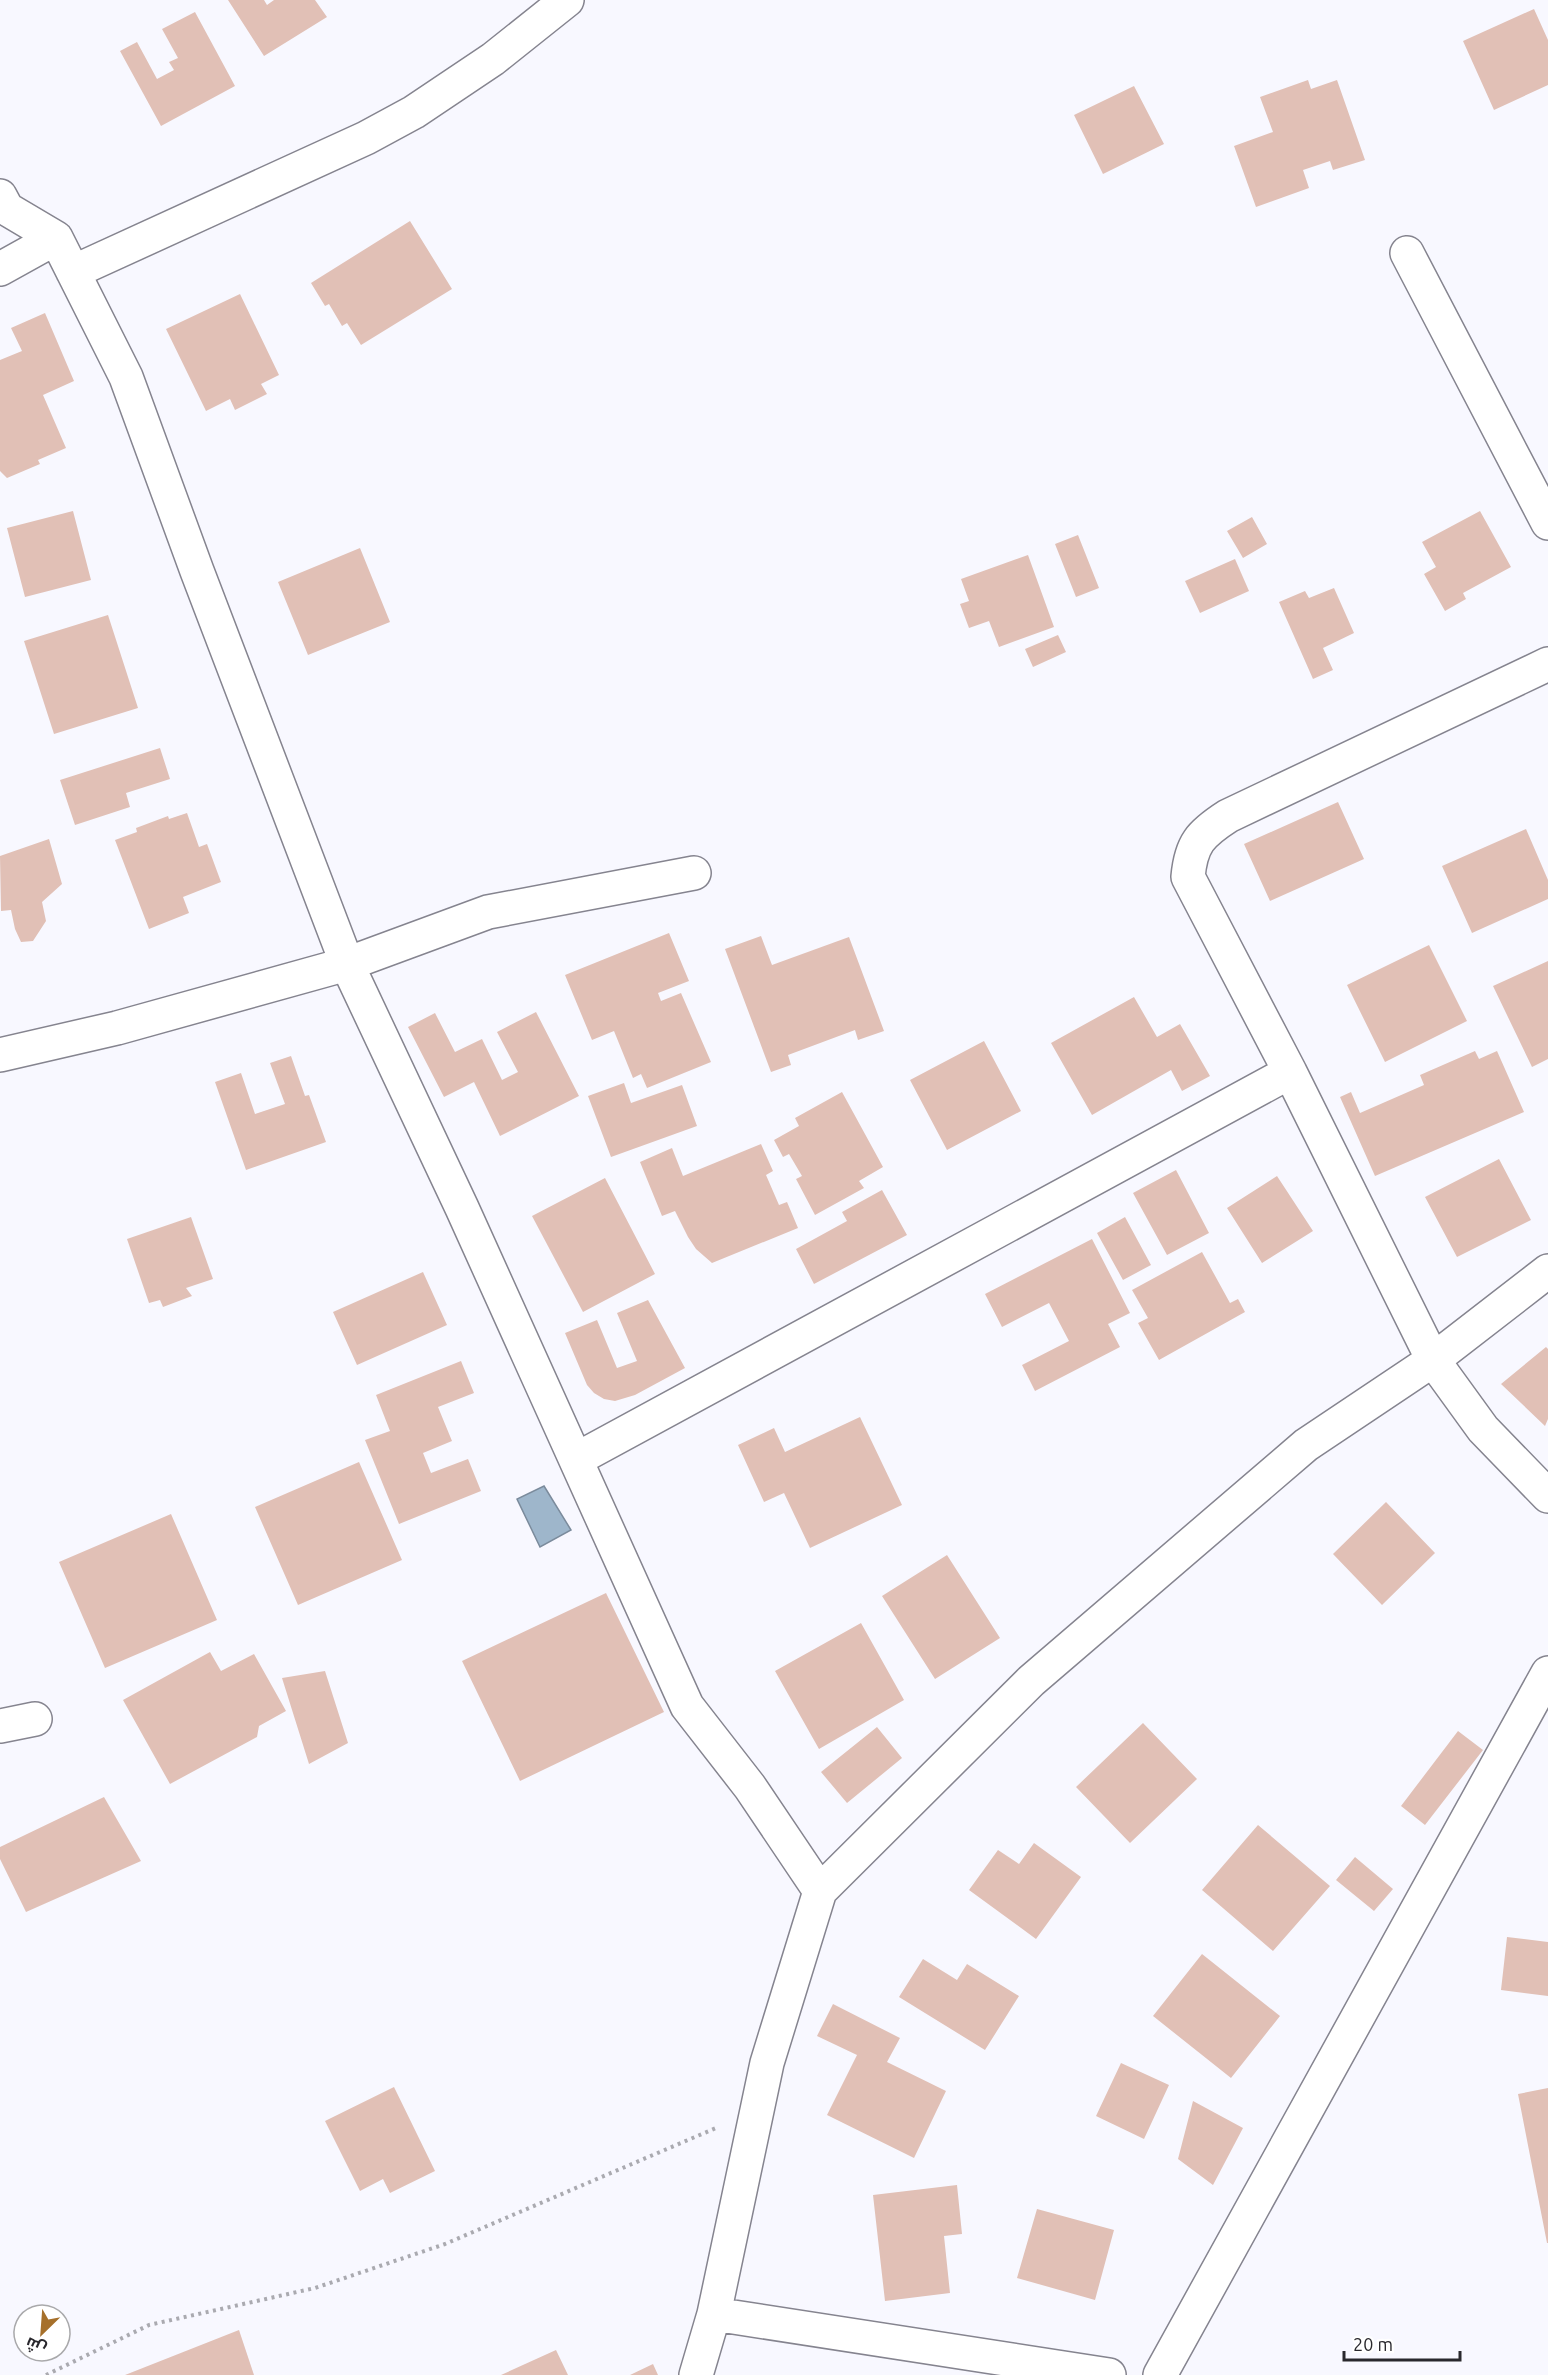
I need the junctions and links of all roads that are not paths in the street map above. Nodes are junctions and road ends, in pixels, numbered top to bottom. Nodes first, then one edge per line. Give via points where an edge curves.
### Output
1 (567, 0) edge
2 (0, 195) edge
3 (56, 238) junction
4 (1407, 253) dead end
5 (0, 269) edge
6 (73, 272) junction
7 (1548, 523) edge
8 (1548, 664) edge
9 (694, 873) dead end
10 (347, 964) junction
11 (0, 1055) edge
12 (1290, 1072) junction
13 (1548, 1271) edge
14 (1433, 1360) junction
15 (577, 1459) junction
16 (1548, 1496) edge
17 (1548, 1672) edge
18 (35, 1719) dead end
19 (0, 1726) edge
20 (820, 1891) junction
21 (714, 2314) junction
22 (696, 2375) edge
23 (1109, 2375) edge
24 (1160, 2375) edge

1 - 6 street via 493,59 414,112 366,138
2 - 3 street via 7,209
3 - 5 street
3 - 6 street
4 - 7 street
6 - 10 street via 126,377
8 - 12 street via 1206,830 1190,856 1188,877
9 - 10 street via 488,912
10 - 11 street via 117,1028
10 - 15 street
12 - 14 street
12 - 15 street
13 - 14 street
14 - 16 street via 1483,1430
14 - 20 street via 1306,1445 1031,1681
15 - 20 street via 687,1706 750,1787
17 - 24 street
18 - 19 street
20 - 21 street via 767,2063
21 - 22 street
21 - 23 street

